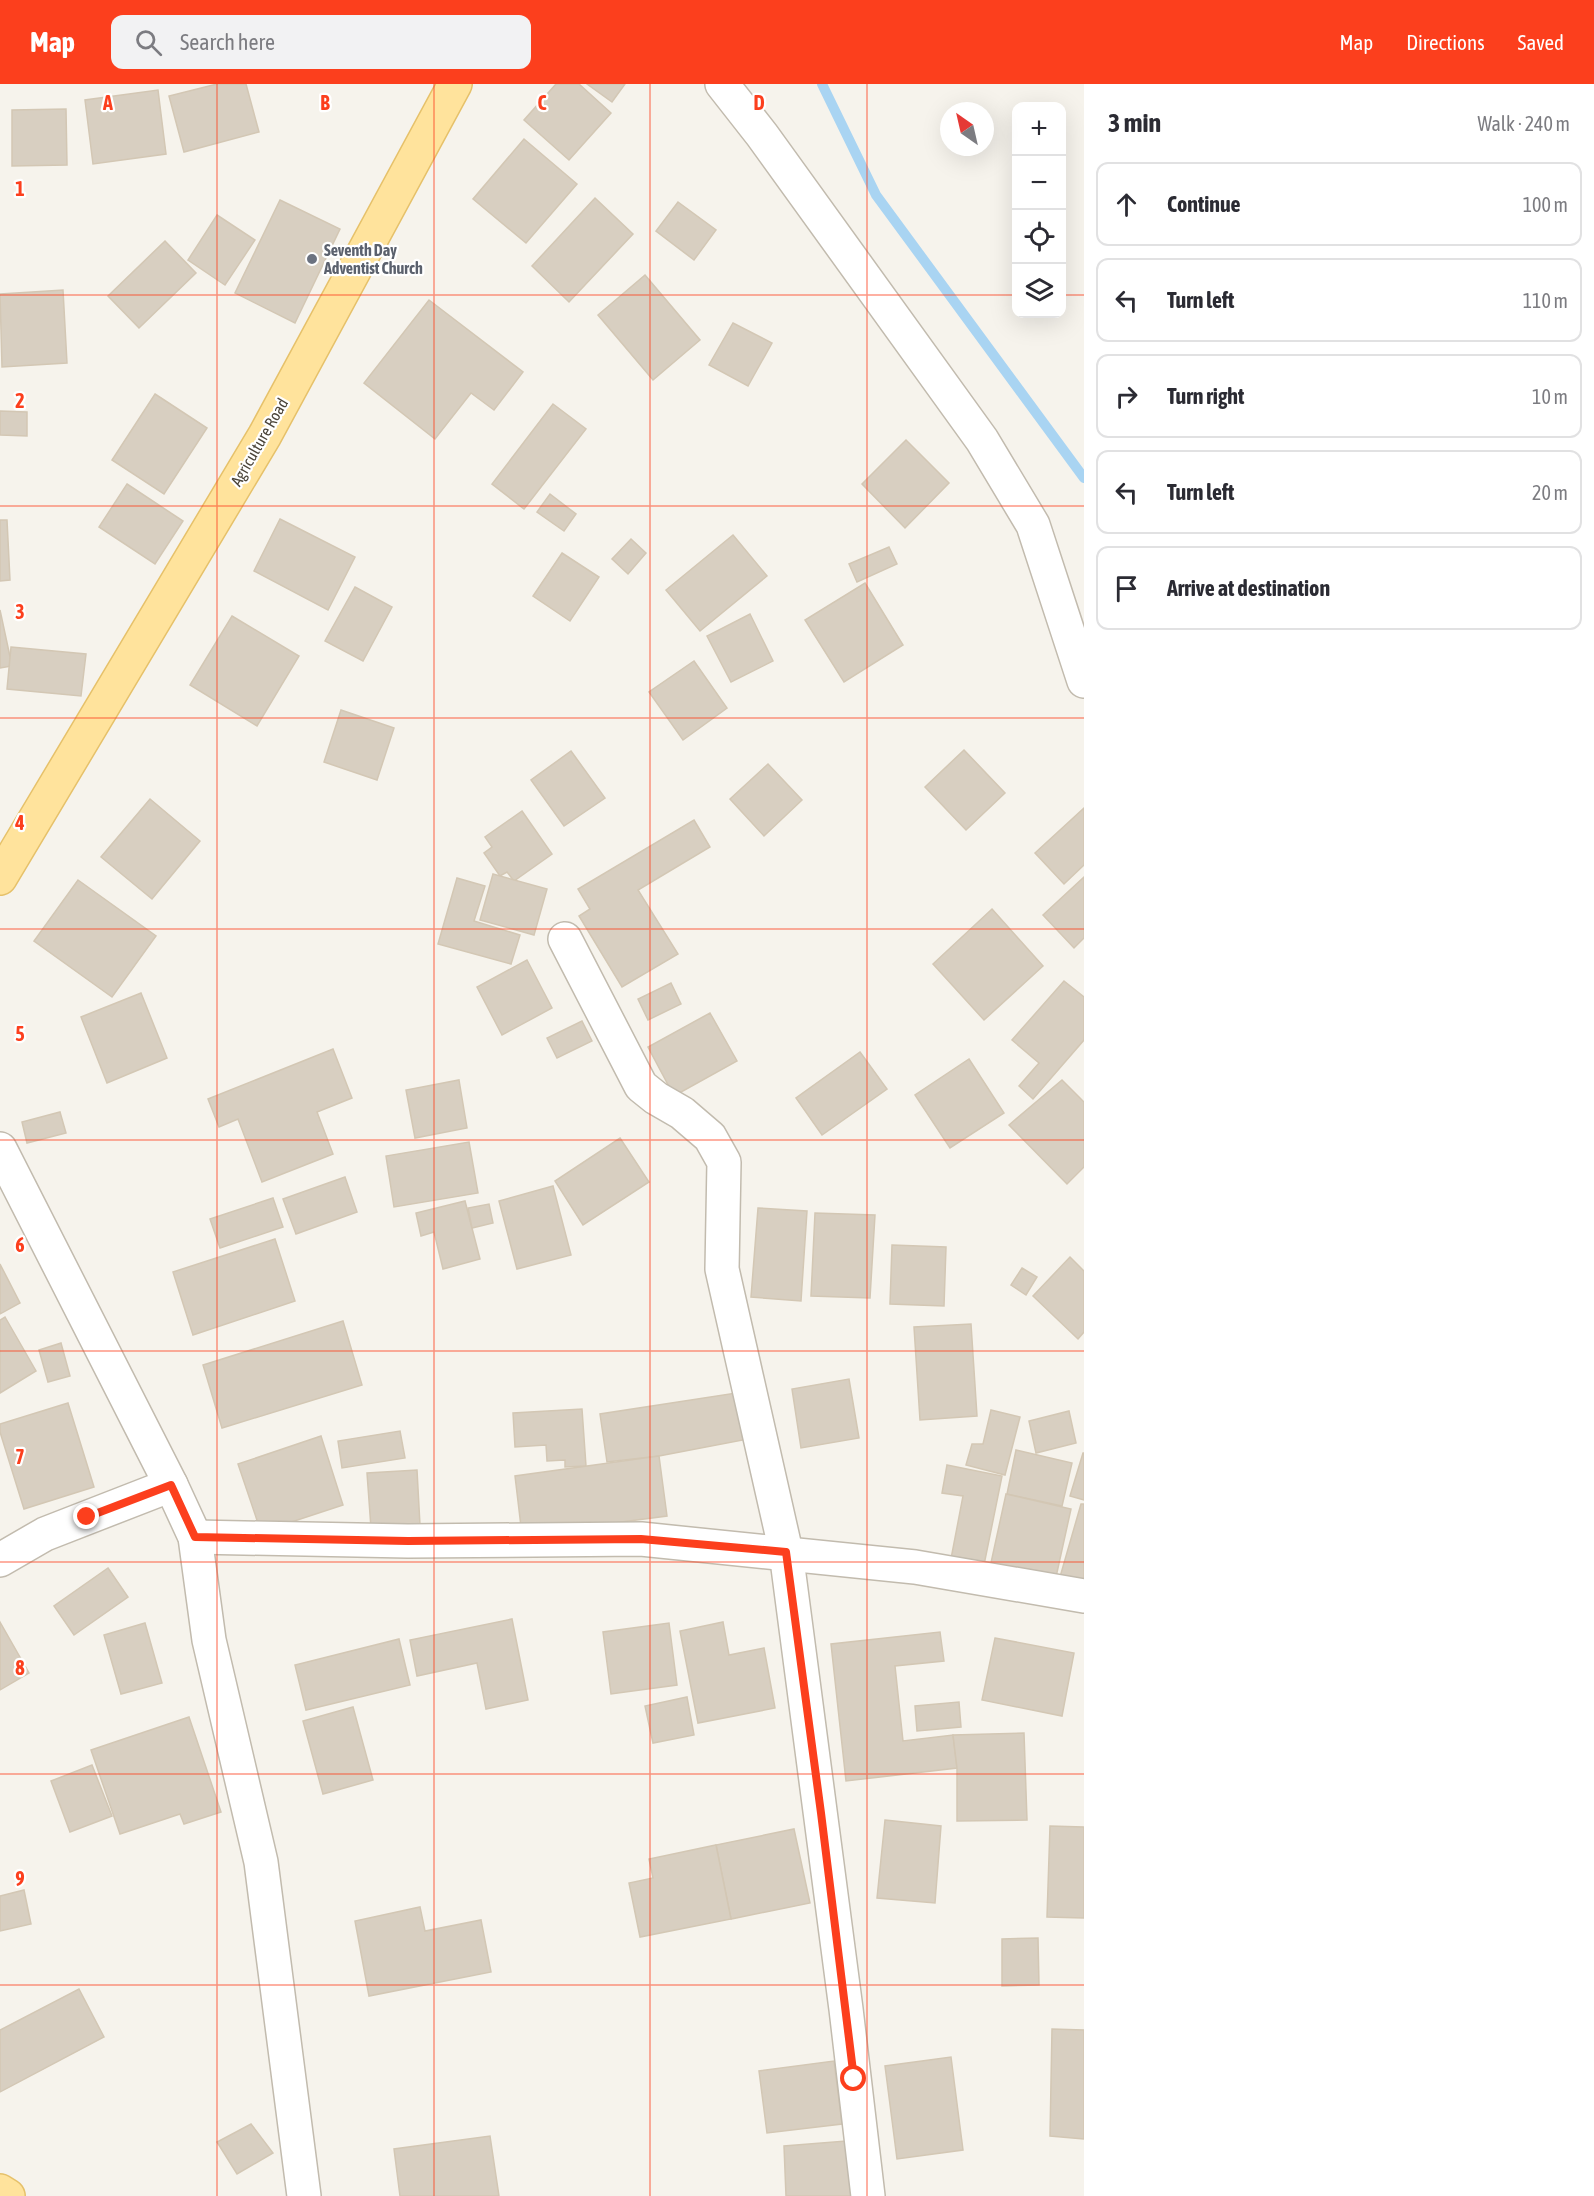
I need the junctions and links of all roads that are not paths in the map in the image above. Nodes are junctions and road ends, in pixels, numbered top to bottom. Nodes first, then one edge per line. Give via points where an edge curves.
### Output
1 (455, 84) edge
2 (722, 84) edge
3 (1084, 681) edge
4 (50, 792) junction
5 (0, 839) edge
6 (0, 878) edge
7 (565, 939) dead end
8 (0, 1149) edge
9 (0, 1186) edge
10 (31, 1210) junction
11 (171, 1485) junction
12 (195, 1537) junction
13 (786, 1552) junction
14 (0, 1560) edge
15 (1084, 1596) edge
16 (0, 2191) edge
17 (8, 2196) edge
18 (304, 2196) edge
19 (868, 2196) edge

1 - 4 main road, Agriculture Road via 265,435
2 - 3 street via 999,468 1033,525
4 - 5 main road, Agriculture Road
4 - 6 main road, Agriculture Road
7 - 13 street via 641,1086 710,1137 724,1162 722,1269
8 - 10 street
9 - 10 street
10 - 11 street
11 - 12 street
11 - 14 street via 45,1534
12 - 13 street via 408,1541 641,1539
12 - 18 street via 209,1640 261,1862
13 - 15 street via 915,1567
13 - 19 street
16 - 17 main road

